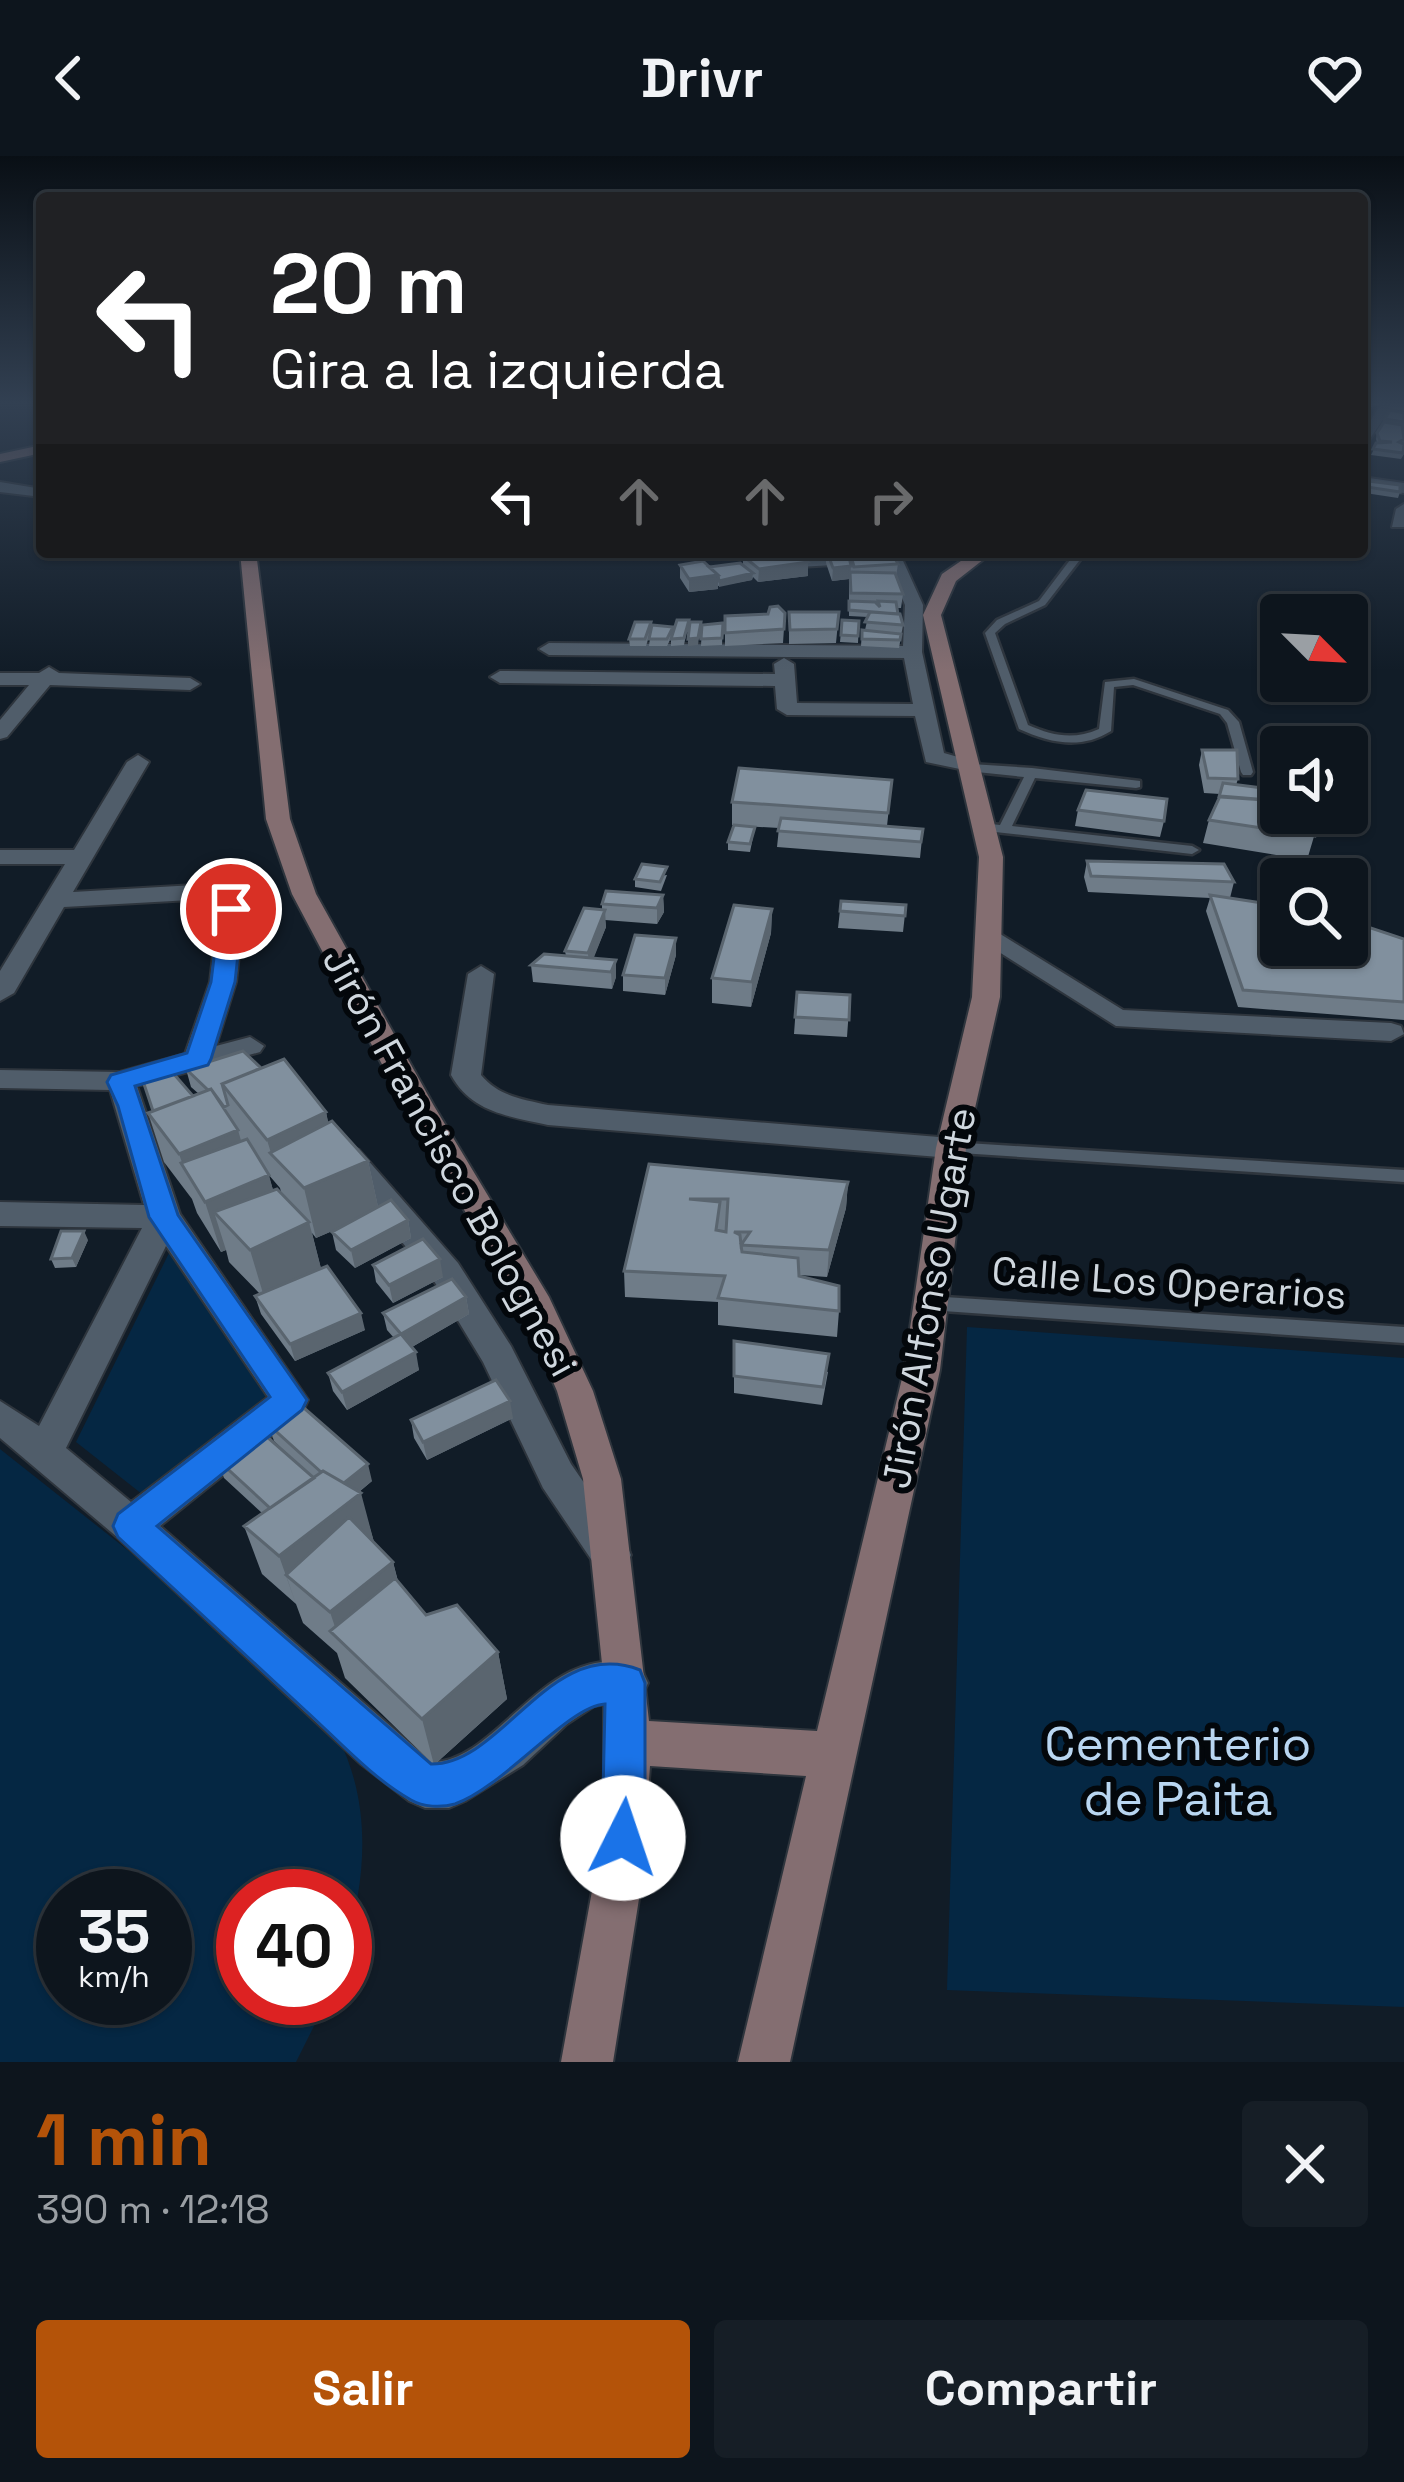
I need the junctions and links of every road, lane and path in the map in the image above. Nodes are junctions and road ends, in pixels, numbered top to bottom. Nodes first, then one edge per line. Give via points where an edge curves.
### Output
1 (249, 558) edge
2 (819, 558) edge
3 (894, 558) edge
4 (976, 558) edge
5 (1076, 558) edge
6 (749, 566) edge
7 (920, 642) junction
8 (549, 650) dead end
9 (783, 652) junction
10 (62, 659) dead end
11 (500, 677) dead end
12 (0, 680) edge
13 (42, 680) junction
14 (786, 680) junction
15 (190, 684) dead end
16 (922, 710) junction
17 (0, 734) edge
18 (138, 762) dead end
19 (971, 768) junction
20 (1033, 772) junction
21 (1246, 772) dead end
22 (1136, 784) dead end
23 (994, 828) junction
24 (1192, 850) dead end
25 (0, 857) edge
26 (81, 857) junction
27 (59, 900) junction
28 (989, 935) junction
29 (481, 974) dead end
30 (0, 993) edge
31 (1391, 1032) dead end
32 (198, 1059) junction
33 (264, 1059) dead end
34 (0, 1079) edge
35 (120, 1082) junction
36 (329, 1135) edge
37 (951, 1148) junction
38 (1404, 1176) edge
39 (0, 1214) edge
40 (164, 1217) junction
41 (929, 1303) junction
42 (1404, 1335) edge
43 (0, 1416) edge
44 (44, 1453) junction
45 (131, 1526) junction
46 (614, 1560) junction
47 (626, 1683) junction
48 (627, 1742) junction
49 (836, 1755) junction
50 (587, 2062) edge
51 (764, 2062) edge

1 - 46 street, Jirón Francisco Bolognesi via 278,819 304,894 537,1306 602,1479
2 - 6 street
3 - 7 street
4 - 7 street, Jirón Alfonso Ugarte via 939,592
5 - 21 lane via 1042,603 990,633 1023,727 1067,742 1092,738 1106,731 1109,684 1133,682 1223,712
7 - 9 street
7 - 16 street
7 - 19 street, Jirón Alfonso Ugarte
8 - 9 street
9 - 14 street
10 - 13 street
11 - 14 street
12 - 13 street
13 - 15 street
13 - 17 street
14 - 16 street via 787,709
16 - 19 street via 934,758
18 - 26 street
19 - 20 lane
19 - 23 street, Jirón Alfonso Ugarte
20 - 22 lane
20 - 23 lane
23 - 24 lane
23 - 28 street, Jirón Alfonso Ugarte
25 - 26 street
26 - 27 street
27 - 30 street
27 - 32 street via 195,892 231,909 223,982
28 - 31 street via 1116,1018
28 - 37 street, Jirón Alfonso Ugarte via 986,997
29 - 37 street via 466,1076 485,1098 548,1115
32 - 33 street
32 - 35 street
34 - 35 street
35 - 40 street
36 - 46 street via 446,1272 556,1476
37 - 38 lane
37 - 41 street, Jirón Alfonso Ugarte
39 - 40 street
40 - 44 street
40 - 45 street via 290,1400
41 - 42 lane, Calle Los Operarios
41 - 49 street, Jirón Alfonso Ugarte via 922,1370
43 - 44 street
44 - 45 street
45 - 47 street via 424,1785 449,1785 587,1686
46 - 47 street, Jirón Francisco Bolognesi
47 - 48 street, Jirón Francisco Bolognesi
48 - 49 street
48 - 50 street, Jirón Francisco Bolognesi via 618,1880
49 - 51 street, Jirón Alfonso Ugarte

